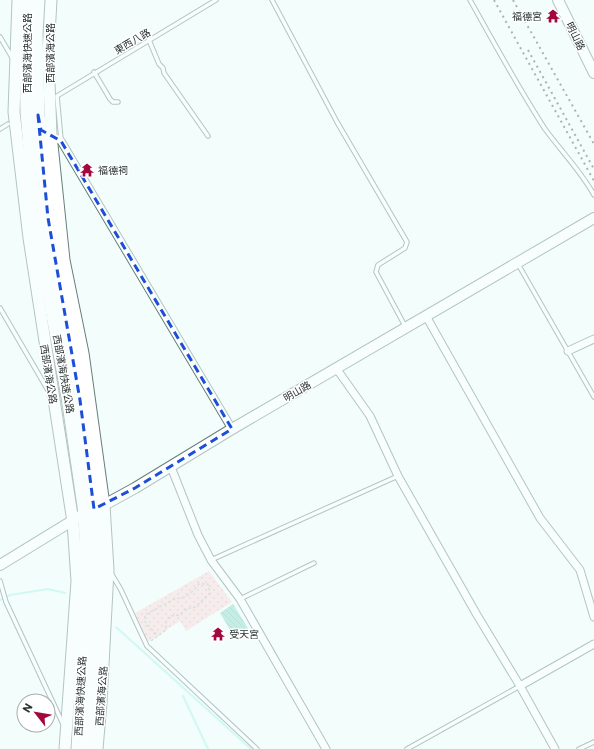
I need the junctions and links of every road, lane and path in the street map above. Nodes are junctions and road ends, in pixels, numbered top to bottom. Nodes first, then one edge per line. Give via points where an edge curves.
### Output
1 (18, 0) edge
2 (27, 0) edge
3 (38, 0) edge
4 (51, 0) edge
5 (216, 0) edge
6 (272, 0) edge
7 (470, 0) edge
8 (558, 0) edge
9 (0, 37) edge
10 (149, 40) junction
11 (15, 63) junction
12 (94, 72) junction
13 (594, 73) edge
14 (118, 102) dead end
15 (32, 114) junction
16 (8, 124) dead end
17 (0, 129) edge
18 (208, 136) dead end
19 (56, 138) junction
20 (594, 195) edge
21 (594, 218) edge
22 (29, 238) junction
23 (64, 260) junction
24 (517, 262) junction
25 (0, 308) edge
26 (426, 316) junction
27 (405, 327) junction
28 (594, 339) edge
29 (568, 351) junction
30 (336, 368) junction
31 (594, 397) edge
32 (53, 400) junction
33 (232, 429) junction
34 (171, 467) junction
35 (398, 476) junction
36 (95, 509) junction
37 (73, 522) junction
38 (211, 560) junction
39 (314, 563) dead end
40 (0, 565) edge
41 (108, 569) junction
42 (0, 581) edge
43 (240, 599) junction
44 (594, 617) edge
45 (158, 636) junction
46 (146, 644) junction
47 (594, 644) edge
48 (520, 686) junction
49 (66, 730) junction
50 (594, 742) edge
51 (95, 747) edge
52 (65, 749) edge
53 (78, 749) edge
54 (256, 749) edge
55 (326, 749) edge
56 (407, 749) edge
57 (555, 749) edge
58 (579, 749) edge

1 - 11 main road, 西部濱海公路
2 - 15 highway, 西部濱海快速公路 via 26,32
3 - 15 highway, 西部濱海快速公路
4 - 19 main road, 西部濱海公路 via 48,54
5 - 10 lane, 東西八路
6 - 27 lane via 336,122 407,242 405,248 378,265 376,272
7 - 20 lane via 546,129
8 - 13 street, 明山路
9 - 11 lane
10 - 12 lane, 東西八路
10 - 18 lane via 164,73
11 - 22 main road, 西部濱海公路 via 14,112
12 - 14 lane via 110,100
12 - 19 lane, 東西八路 via 57,96
15 - 22 highway
15 - 23 highway
15 - 36 highway, 西部濱海快速公路 via 80,400
16 - 17 lane
19 - 23 main road, 西部濱海公路
19 - 33 street
21 - 24 street, 明山路
22 - 32 main road, 西部濱海公路
23 - 36 main road, 西部濱海公路 via 83,352
24 - 26 street, 明山路
24 - 29 lane
25 - 32 lane
26 - 27 street, 明山路
26 - 44 street via 540,518 580,570
27 - 30 street, 明山路
28 - 29 street
29 - 31 lane
30 - 33 street, 明山路
30 - 35 street via 370,416
32 - 37 main road, 西部濱海公路
33 - 34 street, 明山路
34 - 36 street, 明山路
34 - 38 street via 198,535
35 - 38 lane
35 - 48 street
36 - 37 street, 明山路
36 - 41 main road, 西部濱海公路
36 - 51 highway, 西部濱海快速公路
36 - 53 highway, 西部濱海快速公路 via 87,568
37 - 40 street, 明山路
37 - 49 main road, 西部濱海公路 via 76,581
38 - 43 street
39 - 43 lane
41 - 46 lane via 121,590
41 - 51 main road, 西部濱海公路
42 - 49 lane via 6,602
43 - 55 street
45 - 45 path via 166,630 166,622 170,616 180,615 186,609 195,607 210,593 208,584 199,584 184,597 174,599 145,615 145,622
45 - 46 path
46 - 54 lane
47 - 48 street
48 - 56 lane
48 - 57 street
49 - 52 main road, 西部濱海公路
50 - 58 lane

